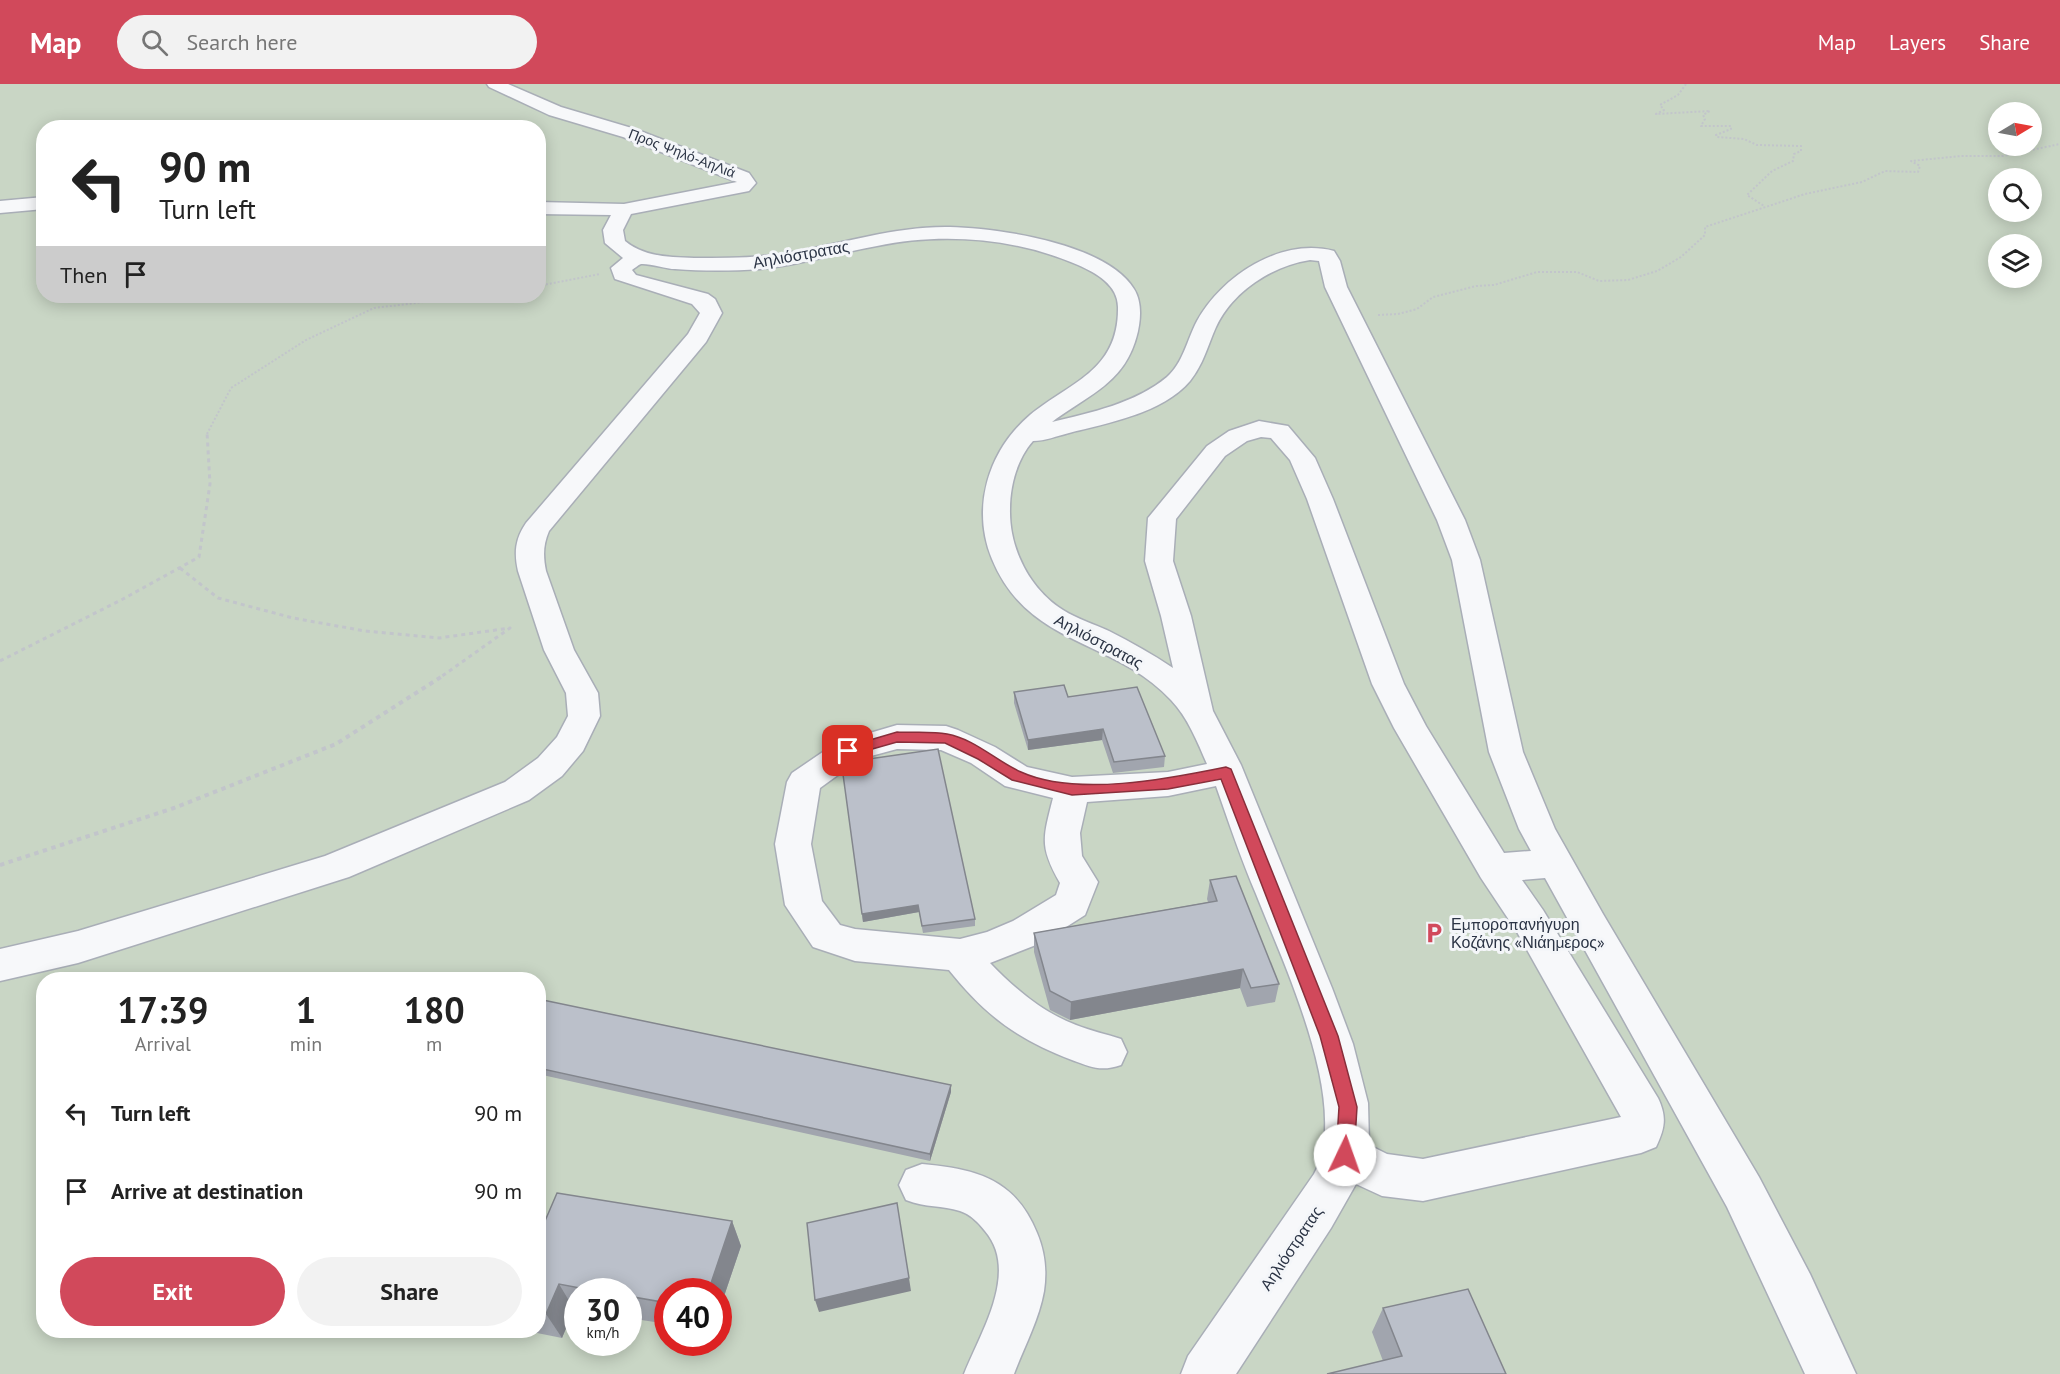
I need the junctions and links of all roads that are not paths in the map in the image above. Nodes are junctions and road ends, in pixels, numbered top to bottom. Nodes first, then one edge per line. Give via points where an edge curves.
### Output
1 (495, 84) edge
2 (36, 204) edge
3 (0, 207) edge
4 (546, 208) edge
5 (624, 210) junction
6 (629, 264) junction
7 (1021, 438) junction
8 (1198, 709) junction
9 (1226, 772) junction
10 (1072, 790) junction
11 (1555, 863) junction
12 (1494, 868) junction
13 (960, 955) junction
14 (0, 965) edge
15 (1106, 1052) dead end
16 (1345, 1155) junction
17 (922, 1185) dead end
18 (989, 1374) edge
19 (1206, 1374) edge
20 (1831, 1374) edge

1 - 5 street, Προς Ψηλό-ΑηΛιά via 555,111 629,133 735,173 747,183
2 - 3 street
4 - 5 street
5 - 6 street via 612,238
6 - 7 street, Αηλιόστρατας via 762,262 929,232 997,237 1088,262 1124,287 1129,315 1123,345 1101,379
6 - 14 street via 622,275 700,299 711,313 698,337 548,513 530,542 532,571 559,650 582,693 584,716 571,743 550,767 518,791 336,867 88,944
7 - 8 street, Αηλιόστρατας via 999,486 997,525 1003,549 1030,598 1063,623 1137,658
7 - 11 street via 1107,414 1168,389 1189,366 1208,320 1234,288 1262,268 1304,254 1327,255 1333,280 1451,520 1466,560 1506,752
8 - 9 street, Αηλιόστρατας
8 - 12 street via 1159,561 1162,518 1216,451 1238,436 1258,429 1279,431 1302,458 1380,663 1410,728
9 - 10 street via 1168,784
9 - 16 street, Αηλιόστρατας via 1329,1036 1348,1107
10 - 13 street via 1062,833 1064,857 1079,882 1072,904 1028,932
10 - 13 street via 1017,777 946,738 897,737 848,751 804,782 793,844 804,904 827,936 855,945
11 - 12 street
11 - 20 street via 1743,1192
12 - 16 street via 1536,931 1643,1112 1641,1133 1423,1180 1382,1175
13 - 15 street via 984,986 1046,1033
16 - 19 street, Αηλιόστρατας via 1320,1205
17 - 18 street via 971,1192 999,1209 1013,1228 1022,1254 1020,1292

